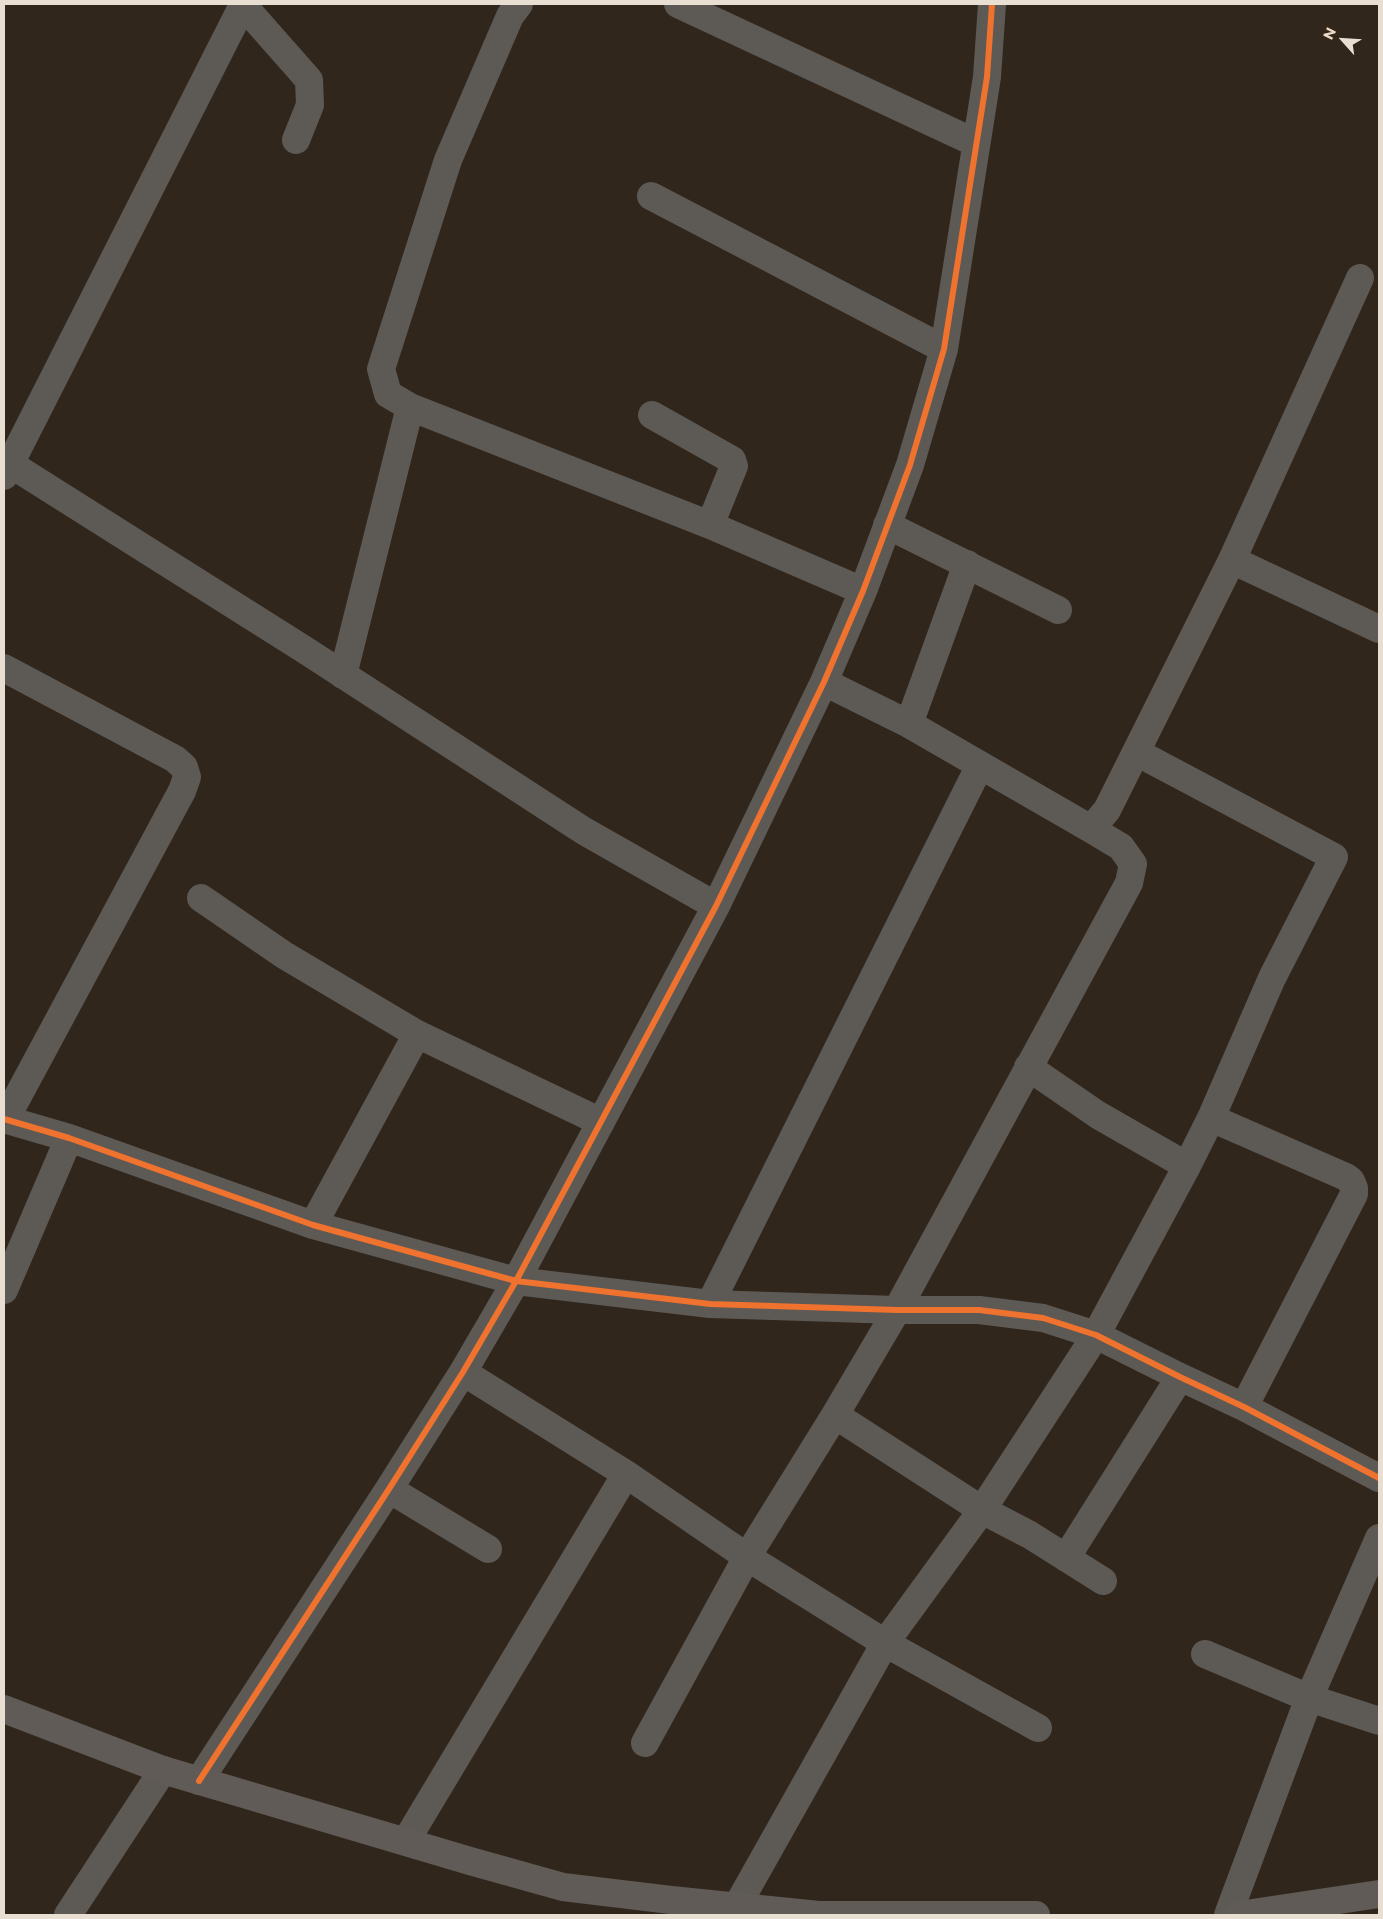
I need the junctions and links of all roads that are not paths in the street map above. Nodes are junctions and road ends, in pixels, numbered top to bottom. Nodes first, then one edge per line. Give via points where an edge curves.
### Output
1 (243, 4) edge
2 (519, 4) edge
3 (678, 4) edge
4 (992, 4) edge
5 (296, 140) dead end
6 (976, 143) junction
7 (651, 196) dead end
8 (1360, 278) dead end
9 (944, 349) junction
10 (410, 407) junction
11 (652, 415) dead end
12 (6, 467) edge
13 (710, 525) junction
14 (887, 525) junction
15 (1232, 560) junction
16 (968, 564) junction
17 (863, 591) junction
18 (1058, 610) dead end
19 (1379, 629) edge
20 (4, 668) edge
21 (343, 674) junction
22 (824, 682) junction
23 (909, 724) junction
24 (1136, 752) junction
25 (980, 765) junction
26 (1091, 829) junction
27 (201, 898) dead end
28 (716, 906) junction
29 (417, 1034) junction
30 (1028, 1067) junction
31 (1211, 1118) junction
32 (4, 1120) edge
33 (601, 1122) junction
34 (69, 1138) junction
35 (1187, 1166) junction
36 (313, 1225) junction
37 (516, 1281) junction
38 (4, 1290) edge
39 (710, 1304) junction
40 (897, 1310) junction
41 (1096, 1335) junction
42 (463, 1372) junction
43 (1180, 1377) junction
44 (1244, 1407) junction
45 (835, 1415) junction
46 (626, 1474) junction
47 (1379, 1478) edge
48 (389, 1489) junction
49 (982, 1510) junction
50 (1379, 1538) edge
51 (488, 1549) dead end
52 (746, 1557) junction
53 (1066, 1558) junction
54 (1103, 1581) dead end
55 (885, 1643) junction
56 (1205, 1654) dead end
57 (1309, 1698) junction
58 (4, 1708) edge
59 (1379, 1721) edge
60 (1038, 1728) dead end
61 (645, 1743) dead end
62 (163, 1770) junction
63 (199, 1781) junction
64 (406, 1841) junction
65 (1379, 1894) edge
66 (737, 1906) junction
67 (665, 1908) edge
68 (68, 1915) edge
69 (1036, 1915) edge
70 (1228, 1915) edge
71 (1239, 1915) edge

1 - 5 street via 309,80 310,104
1 - 12 street
2 - 10 street via 510,16 448,160 381,369 388,394
3 - 6 street
4 - 6 street via 987,77
6 - 9 street
7 - 9 street
8 - 15 street
9 - 14 street via 910,465
10 - 13 street
10 - 21 street
11 - 13 street via 732,460 734,466
12 - 21 street
13 - 17 street
14 - 16 street
14 - 17 street
15 - 19 street
15 - 24 street
16 - 18 street
16 - 23 street
17 - 22 street
20 - 32 street via 176,759 184,767 187,777
21 - 28 street via 584,831
22 - 23 street
22 - 28 street
23 - 25 street
24 - 26 street via 1107,810
24 - 31 street via 1334,857 1272,978
25 - 26 street
25 - 39 street
26 - 30 street via 1121,847 1133,864 1129,883
27 - 29 street via 284,955
28 - 33 street
29 - 33 street
29 - 36 street
30 - 35 street via 1098,1115
30 - 40 street
31 - 35 street
31 - 44 street via 1346,1177 1354,1188 1354,1194
32 - 34 street
33 - 37 street
34 - 36 street
34 - 38 street
35 - 41 street
36 - 37 street
37 - 39 street
37 - 42 street
39 - 40 street
40 - 41 street via 979,1310 1043,1318
40 - 45 street
41 - 43 street
41 - 49 street
42 - 46 street
42 - 48 street
43 - 44 street
43 - 53 street
44 - 47 street
45 - 49 street
45 - 52 street
46 - 52 street
46 - 64 street
48 - 51 street
48 - 63 street
49 - 53 street
49 - 55 street
50 - 57 street
52 - 55 street
52 - 61 street
53 - 54 street
55 - 60 street
55 - 66 street
56 - 57 street
57 - 59 street
57 - 70 street
58 - 62 street
62 - 63 street
62 - 68 street
63 - 64 street
64 - 67 street via 564,1886
65 - 71 street
66 - 67 street
66 - 69 street via 819,1915

